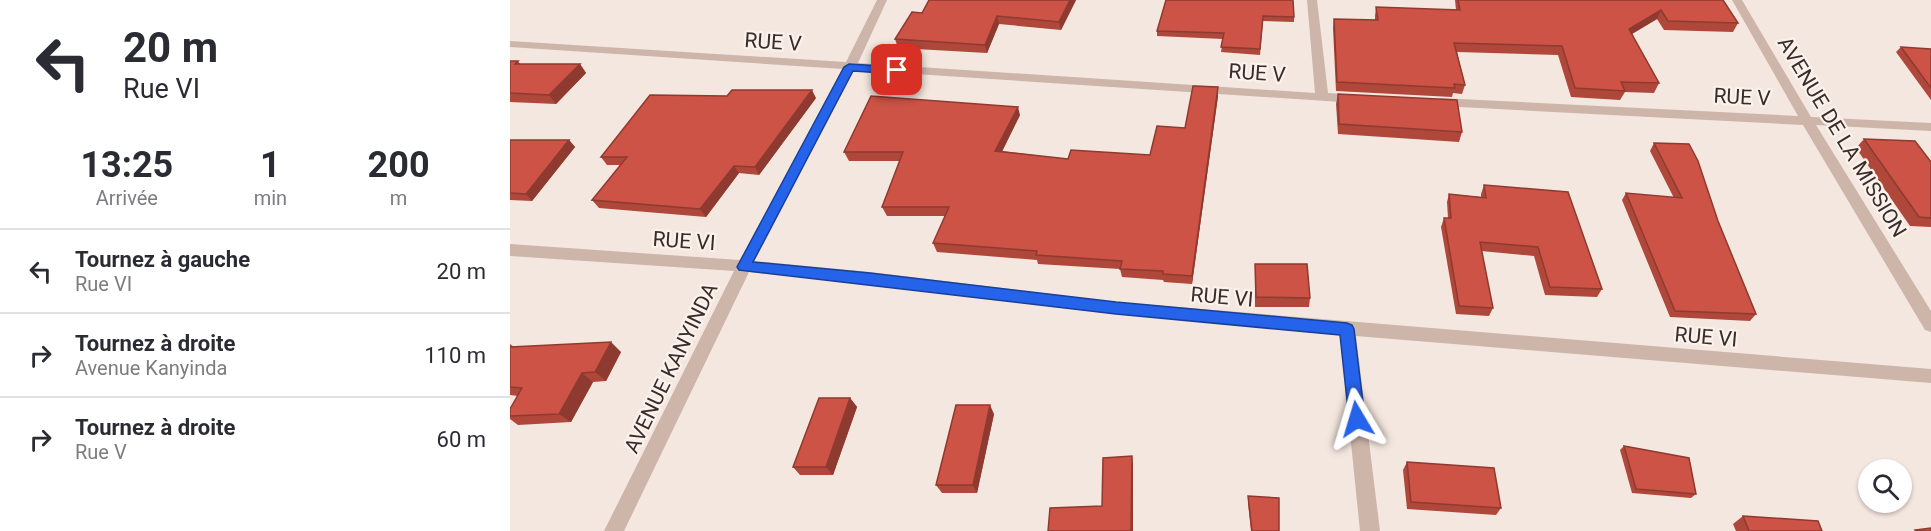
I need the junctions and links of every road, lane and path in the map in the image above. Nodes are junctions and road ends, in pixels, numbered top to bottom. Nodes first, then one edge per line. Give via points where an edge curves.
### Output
1 (882, 0) edge
2 (1312, 0) edge
3 (1737, 0) edge
4 (510, 44) edge
5 (849, 67) junction
6 (1322, 97) junction
7 (1369, 99) edge
8 (1428, 102) edge
9 (1806, 120) junction
10 (1931, 127) edge
11 (510, 250) edge
12 (744, 267) junction
13 (1931, 325) edge
14 (1347, 329) junction
15 (1931, 376) edge
16 (614, 531) edge
17 (1371, 531) edge

1 - 5 street, AVENUE KANYINDA
2 - 6 street
3 - 9 street, AVENUE DE LA MISSION
4 - 5 street, RUE V
5 - 6 street, RUE V
5 - 12 street, AVENUE KANYINDA
6 - 7 street, RUE V
8 - 9 street, RUE V
9 - 10 street, RUE V
9 - 13 street, AVENUE DE LA MISSION
11 - 12 street, RUE VI
12 - 14 street, RUE VI
12 - 16 street, AVENUE KANYINDA
14 - 15 street, RUE VI
14 - 17 street

